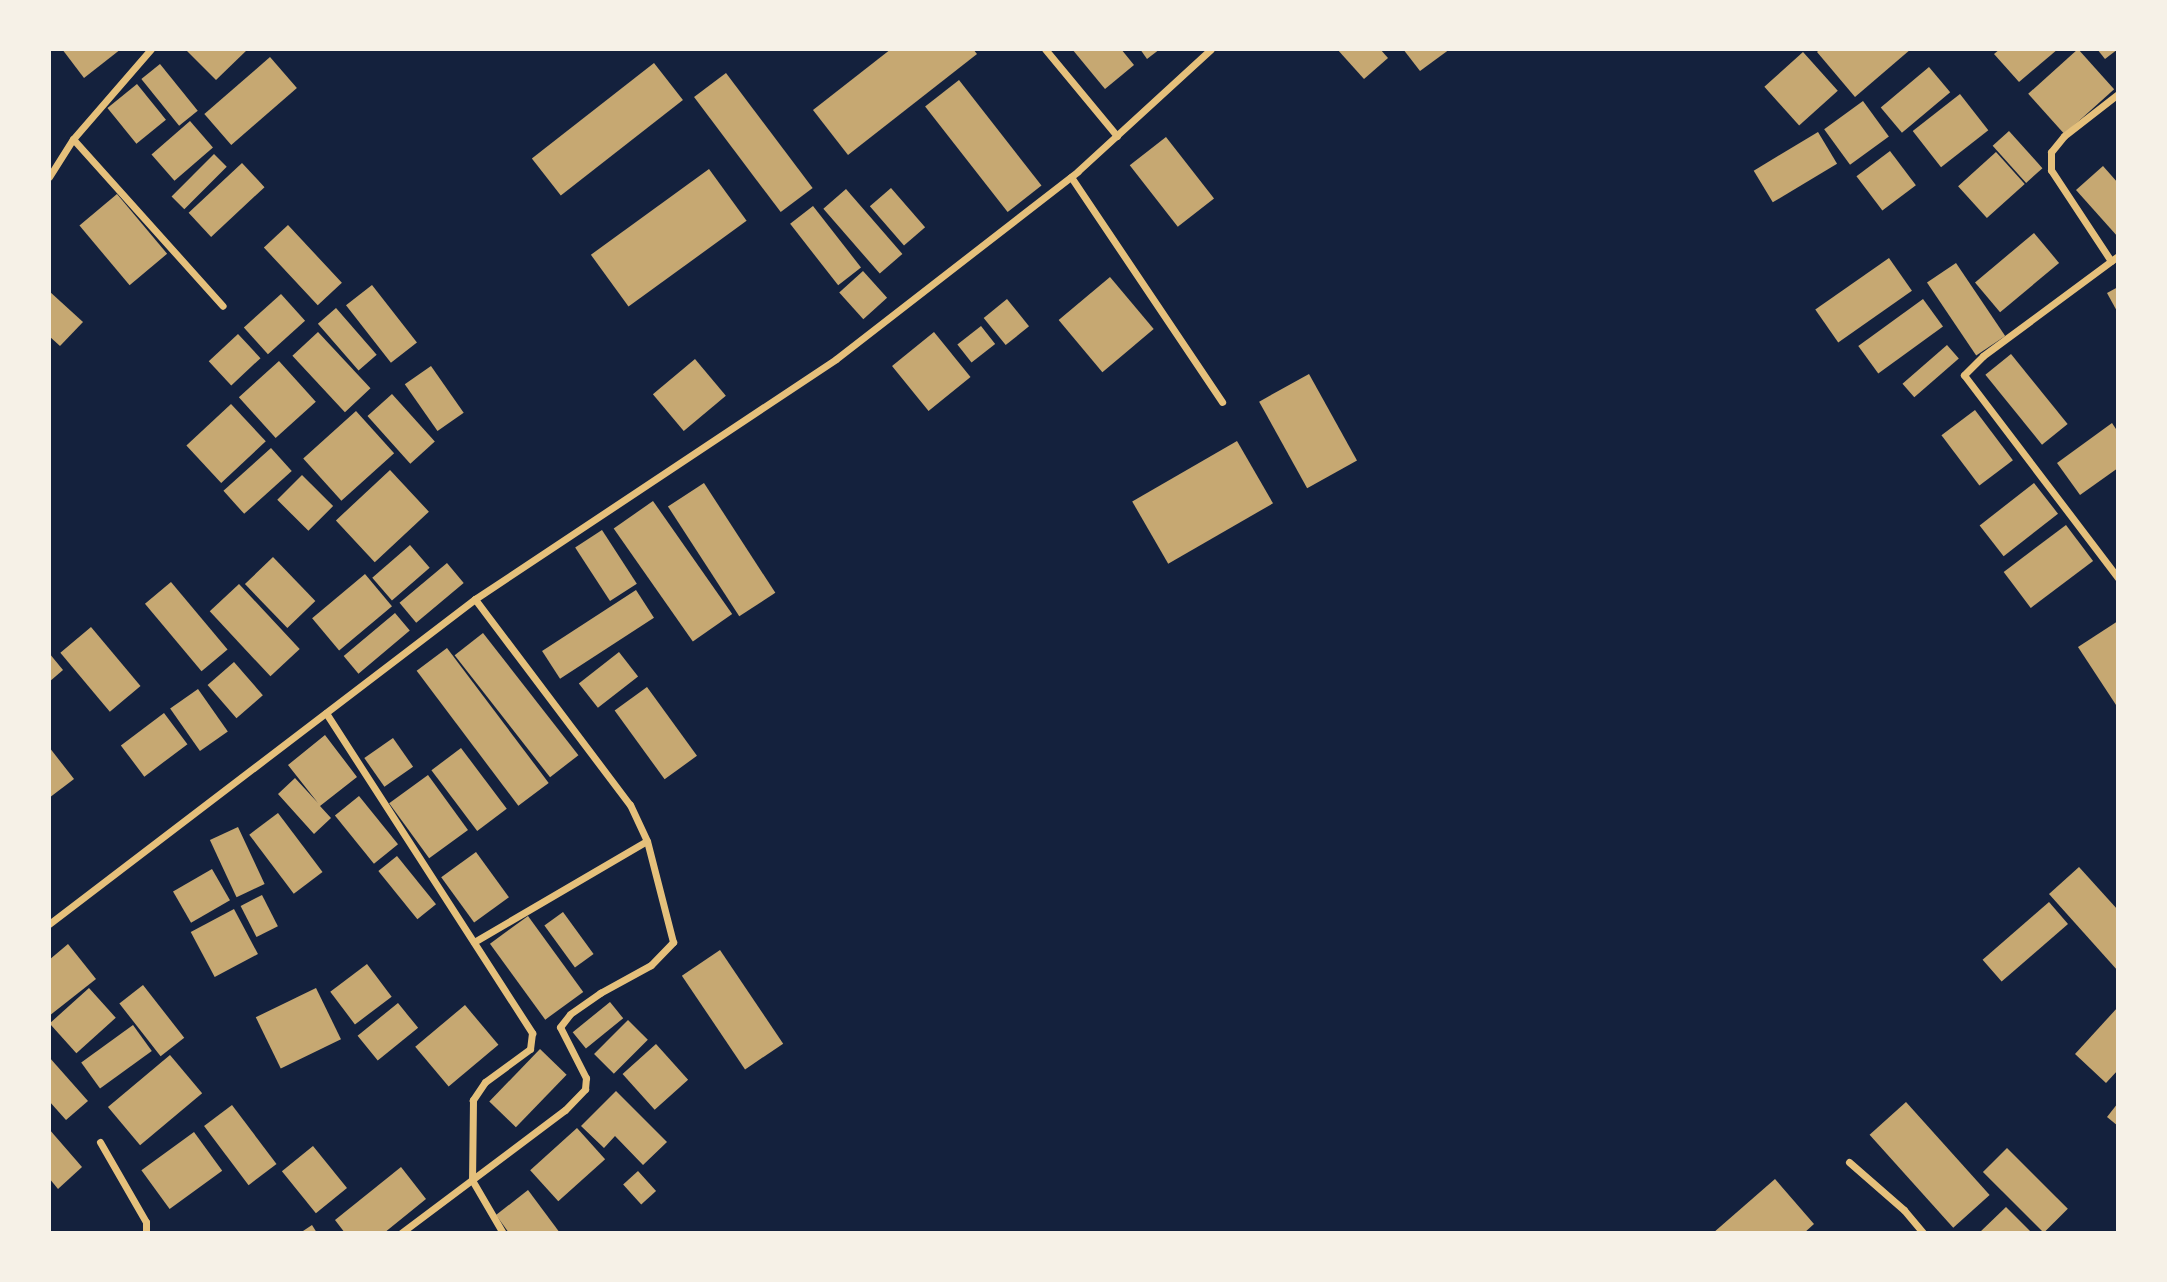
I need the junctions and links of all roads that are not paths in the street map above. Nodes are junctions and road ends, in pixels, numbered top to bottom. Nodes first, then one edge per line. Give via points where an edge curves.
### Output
1 (151, 49) edge
2 (1045, 49) edge
3 (1211, 49) edge
4 (2118, 93) edge
5 (1117, 136) junction
6 (73, 139) junction
7 (49, 177) edge
8 (1071, 177) junction
9 (2115, 258) edge
10 (223, 306) dead end
11 (1222, 402) dead end
12 (2118, 578) edge
13 (475, 599) junction
14 (326, 713) junction
15 (647, 841) junction
16 (49, 924) edge
17 (474, 942) junction
18 (100, 1142) dead end
19 (1849, 1162) dead end
20 (472, 1180) junction
21 (146, 1233) edge
22 (401, 1233) edge
23 (503, 1233) edge
24 (1923, 1233) edge

1 - 6 street
2 - 5 street
3 - 5 street
4 - 9 street via 2051,152 2051,170
5 - 8 street
6 - 7 street
6 - 10 street
8 - 11 street
8 - 13 street via 836,359
9 - 12 street via 1964,375
13 - 14 street
13 - 15 street via 630,805
14 - 16 street
14 - 17 street
15 - 17 street
15 - 20 street via 673,942 651,965 570,1014 560,1027 586,1078 585,1089 565,1110
17 - 20 street via 523,1016 533,1040 530,1049 474,1095
18 - 21 street via 146,1222
19 - 24 street
20 - 22 street
20 - 23 street

